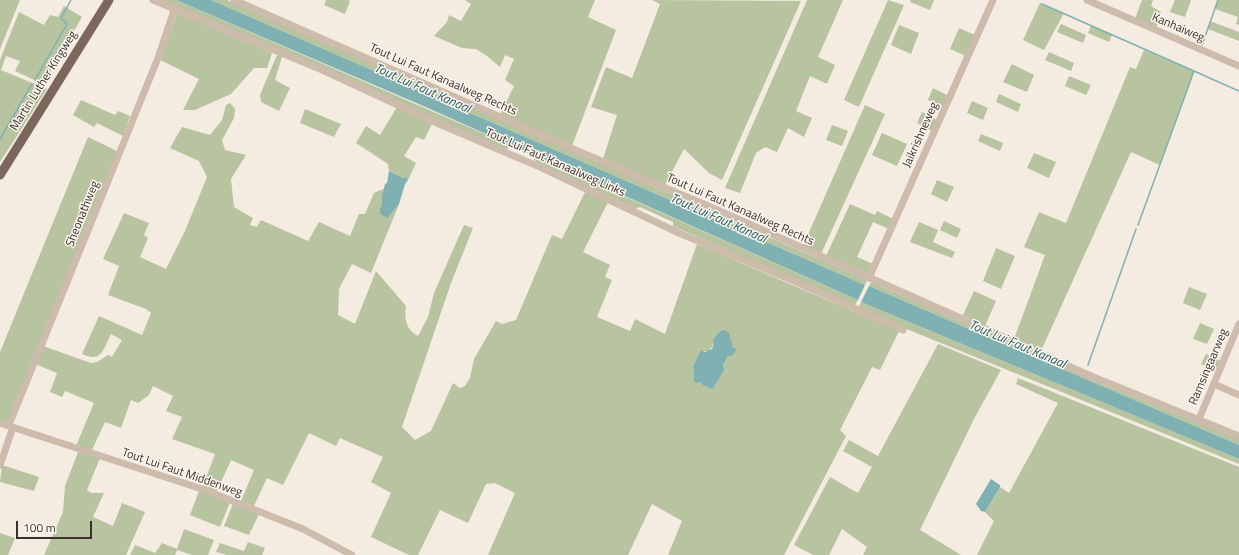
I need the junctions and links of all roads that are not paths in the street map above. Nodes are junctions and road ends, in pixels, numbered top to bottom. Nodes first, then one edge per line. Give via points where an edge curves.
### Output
1 (109, 0) edge
2 (153, 0) edge
3 (234, 0) edge
4 (992, 0) edge
5 (1086, 0) edge
6 (174, 10) junction
7 (1239, 66) edge
8 (0, 175) edge
9 (869, 278) junction
10 (1239, 324) edge
11 (902, 330) dead end
12 (1214, 384) junction
13 (1239, 395) edge
14 (1199, 419) junction
15 (0, 423) edge
16 (11, 426) junction
17 (1239, 436) edge
18 (0, 465) edge
19 (352, 555) edge

1 - 8 main road, Martin Luther Kingweg
2 - 6 street, Tout Lui Faut Kanaalweg Links
3 - 9 street, Tout Lui Faut Kanaalweg Rechts
4 - 9 street, Jaikrishneweg
5 - 7 street, Kanhaiweg
6 - 11 street, Tout Lui Faut Kanaalweg Links via 320,69 542,168 679,233
6 - 16 street, Sheonathweg via 158,58
9 - 14 street, Tout Lui Faut Kanaalweg Rechts via 1117,387
10 - 12 street, Ramsingaarweg
12 - 13 street
12 - 14 street, Ramsingaarweg
14 - 17 street, Tout Lui Faut Kanaalweg Rechts
15 - 16 street, Tout Lui Faut Middenweg
16 - 18 street, Sheonathweg
16 - 19 street, Tout Lui Faut Middenweg via 205,490 303,529

